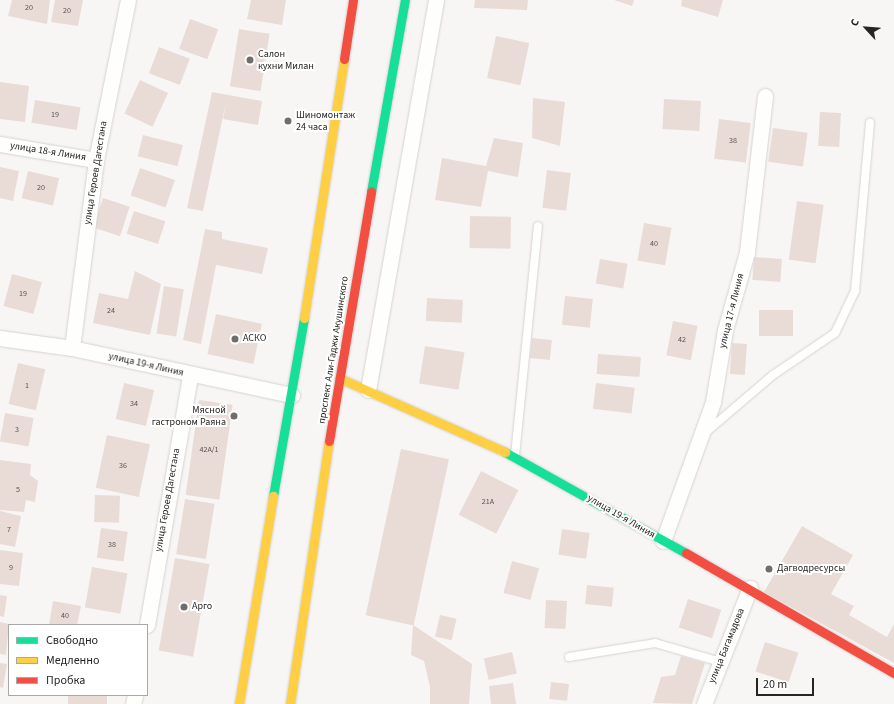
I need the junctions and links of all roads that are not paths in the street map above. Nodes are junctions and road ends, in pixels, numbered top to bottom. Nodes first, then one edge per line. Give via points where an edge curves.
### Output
1 (128, 0) edge
2 (353, 0) edge
3 (405, 0) edge
4 (436, 0) edge
5 (765, 96) dead end
6 (870, 123) dead end
7 (0, 144) edge
8 (96, 160) junction
9 (538, 226) dead end
10 (0, 338) edge
11 (72, 348) junction
12 (190, 375) junction
13 (339, 378) junction
14 (368, 390) junction
15 (292, 395) junction
16 (701, 436) junction
17 (515, 457) junction
18 (663, 541) junction
19 (750, 588) junction
20 (147, 624) edge
21 (569, 657) dead end
22 (721, 662) junction
23 (894, 673) edge
24 (239, 704) edge
25 (290, 704) edge
26 (704, 704) edge

1 - 8 street, улица Героев Дагестана
2 - 15 main road
3 - 13 main road, проспект Али-Гаджи Акушинского
4 - 14 street
5 - 16 street, улица 17-я Линия via 747,252 725,330 713,402
6 - 16 lane via 855,291 835,333 773,375
7 - 8 street, улица 18-я Линия
8 - 11 street, улица Героев Дагестана
9 - 17 lane
10 - 11 street, улица 19-я Линия
11 - 12 street, улица 19-я Линия
12 - 15 street, улица 19-я Линия
12 - 20 street, улица Героев Дагестана
13 - 14 main road, улица 19-я Линия
13 - 25 main road, проспект Али-Гаджи Акушинского
14 - 17 main road, улица 19-я Линия
15 - 24 main road
16 - 18 street, улица 17-я Линия
17 - 18 main road, улица 19-я Линия
18 - 19 main road, улица 19-я Линия
19 - 22 street, улица Багамадова
19 - 23 main road, улица 19-я Линия
21 - 22 lane via 655,643
22 - 26 street, улица Багамадова

